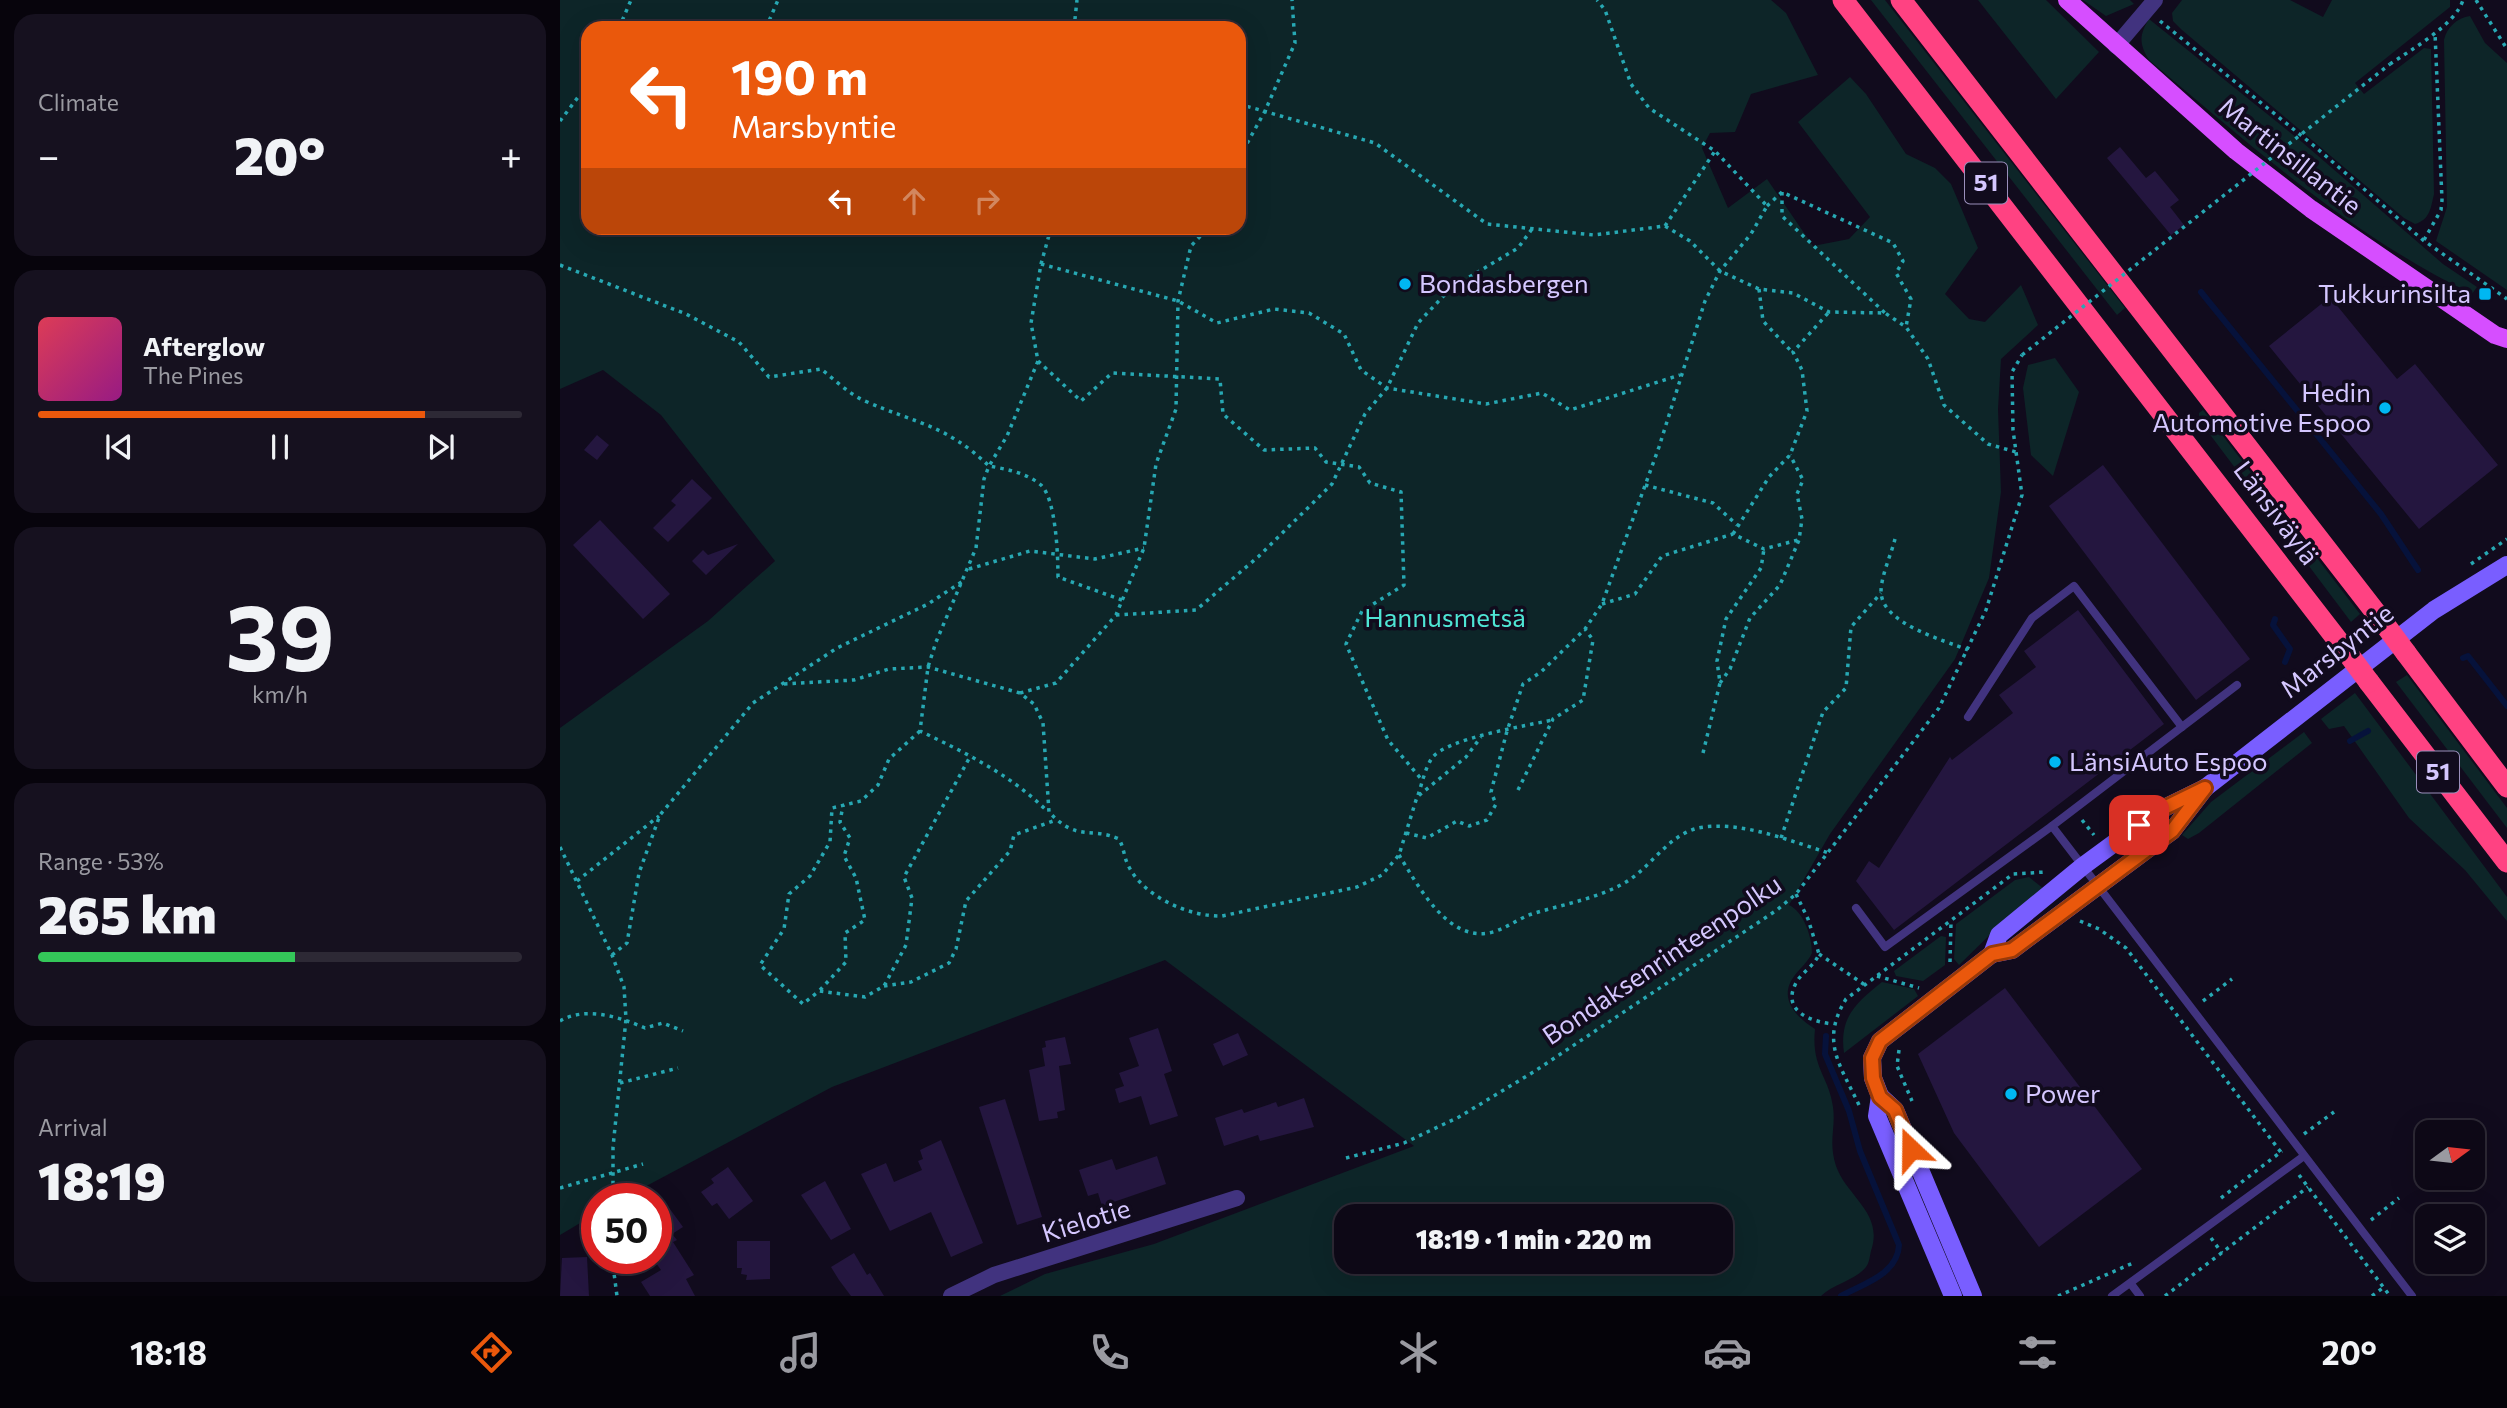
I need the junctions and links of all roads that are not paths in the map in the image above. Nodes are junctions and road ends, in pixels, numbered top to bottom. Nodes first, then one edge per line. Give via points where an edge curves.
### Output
1 (1843, 0) edge
2 (1901, 0) edge
3 (2067, 0) edge
4 (2151, 5) edge
5 (2116, 46) junction
6 (2501, 337) edge
7 (2507, 351) edge
8 (2507, 565) edge
9 (2237, 685) dead end
10 (1968, 718) dead end
11 (2182, 727) junction
12 (2507, 787) edge
13 (2205, 788) junction
14 (2052, 826) junction
15 (2507, 862) edge
16 (2083, 866) junction
17 (2098, 886) junction
18 (1856, 908) dead end
19 (1992, 954) junction
20 (1880, 1097) junction
21 (2304, 1156) junction
22 (1237, 1198) dead end
23 (2131, 1284) junction
24 (951, 1296) edge
25 (1953, 1296) edge
26 (1973, 1296) edge
27 (2112, 1296) edge
28 (2140, 1296) edge
29 (2412, 1296) edge

1 - 15 highway, Länsiväylä / 51, bridge
2 - 12 highway, Länsiväylä / 51, bridge
3 - 5 main road, Martinsillantie
4 - 5 street
5 - 6 main road, Martinsillantie via 2236,151 2311,209
6 - 7 main road, Martinsillantie
8 - 13 main road, Marsbyntie via 2434,610
9 - 11 lane
10 - 11 lane via 2032,618 2074,586
11 - 14 lane
13 - 16 main road, Marsbyntie via 2158,811
13 - 17 main road, Marsbyntie via 2172,831
14 - 16 lane
14 - 18 lane via 1885,947
16 - 17 lane
16 - 19 main road, Marsbyntie via 1999,935
17 - 19 main road, Marsbyntie via 2012,950
17 - 21 lane
19 - 20 main road, Marsbyntie via 1880,1041 1872,1058
20 - 25 main road, Marsbyntie via 1877,1116
20 - 26 main road, Marsbyntie via 1895,1110
21 - 23 lane
21 - 29 lane
22 - 24 street, Kielotie via 993,1275
23 - 27 lane
23 - 28 lane

